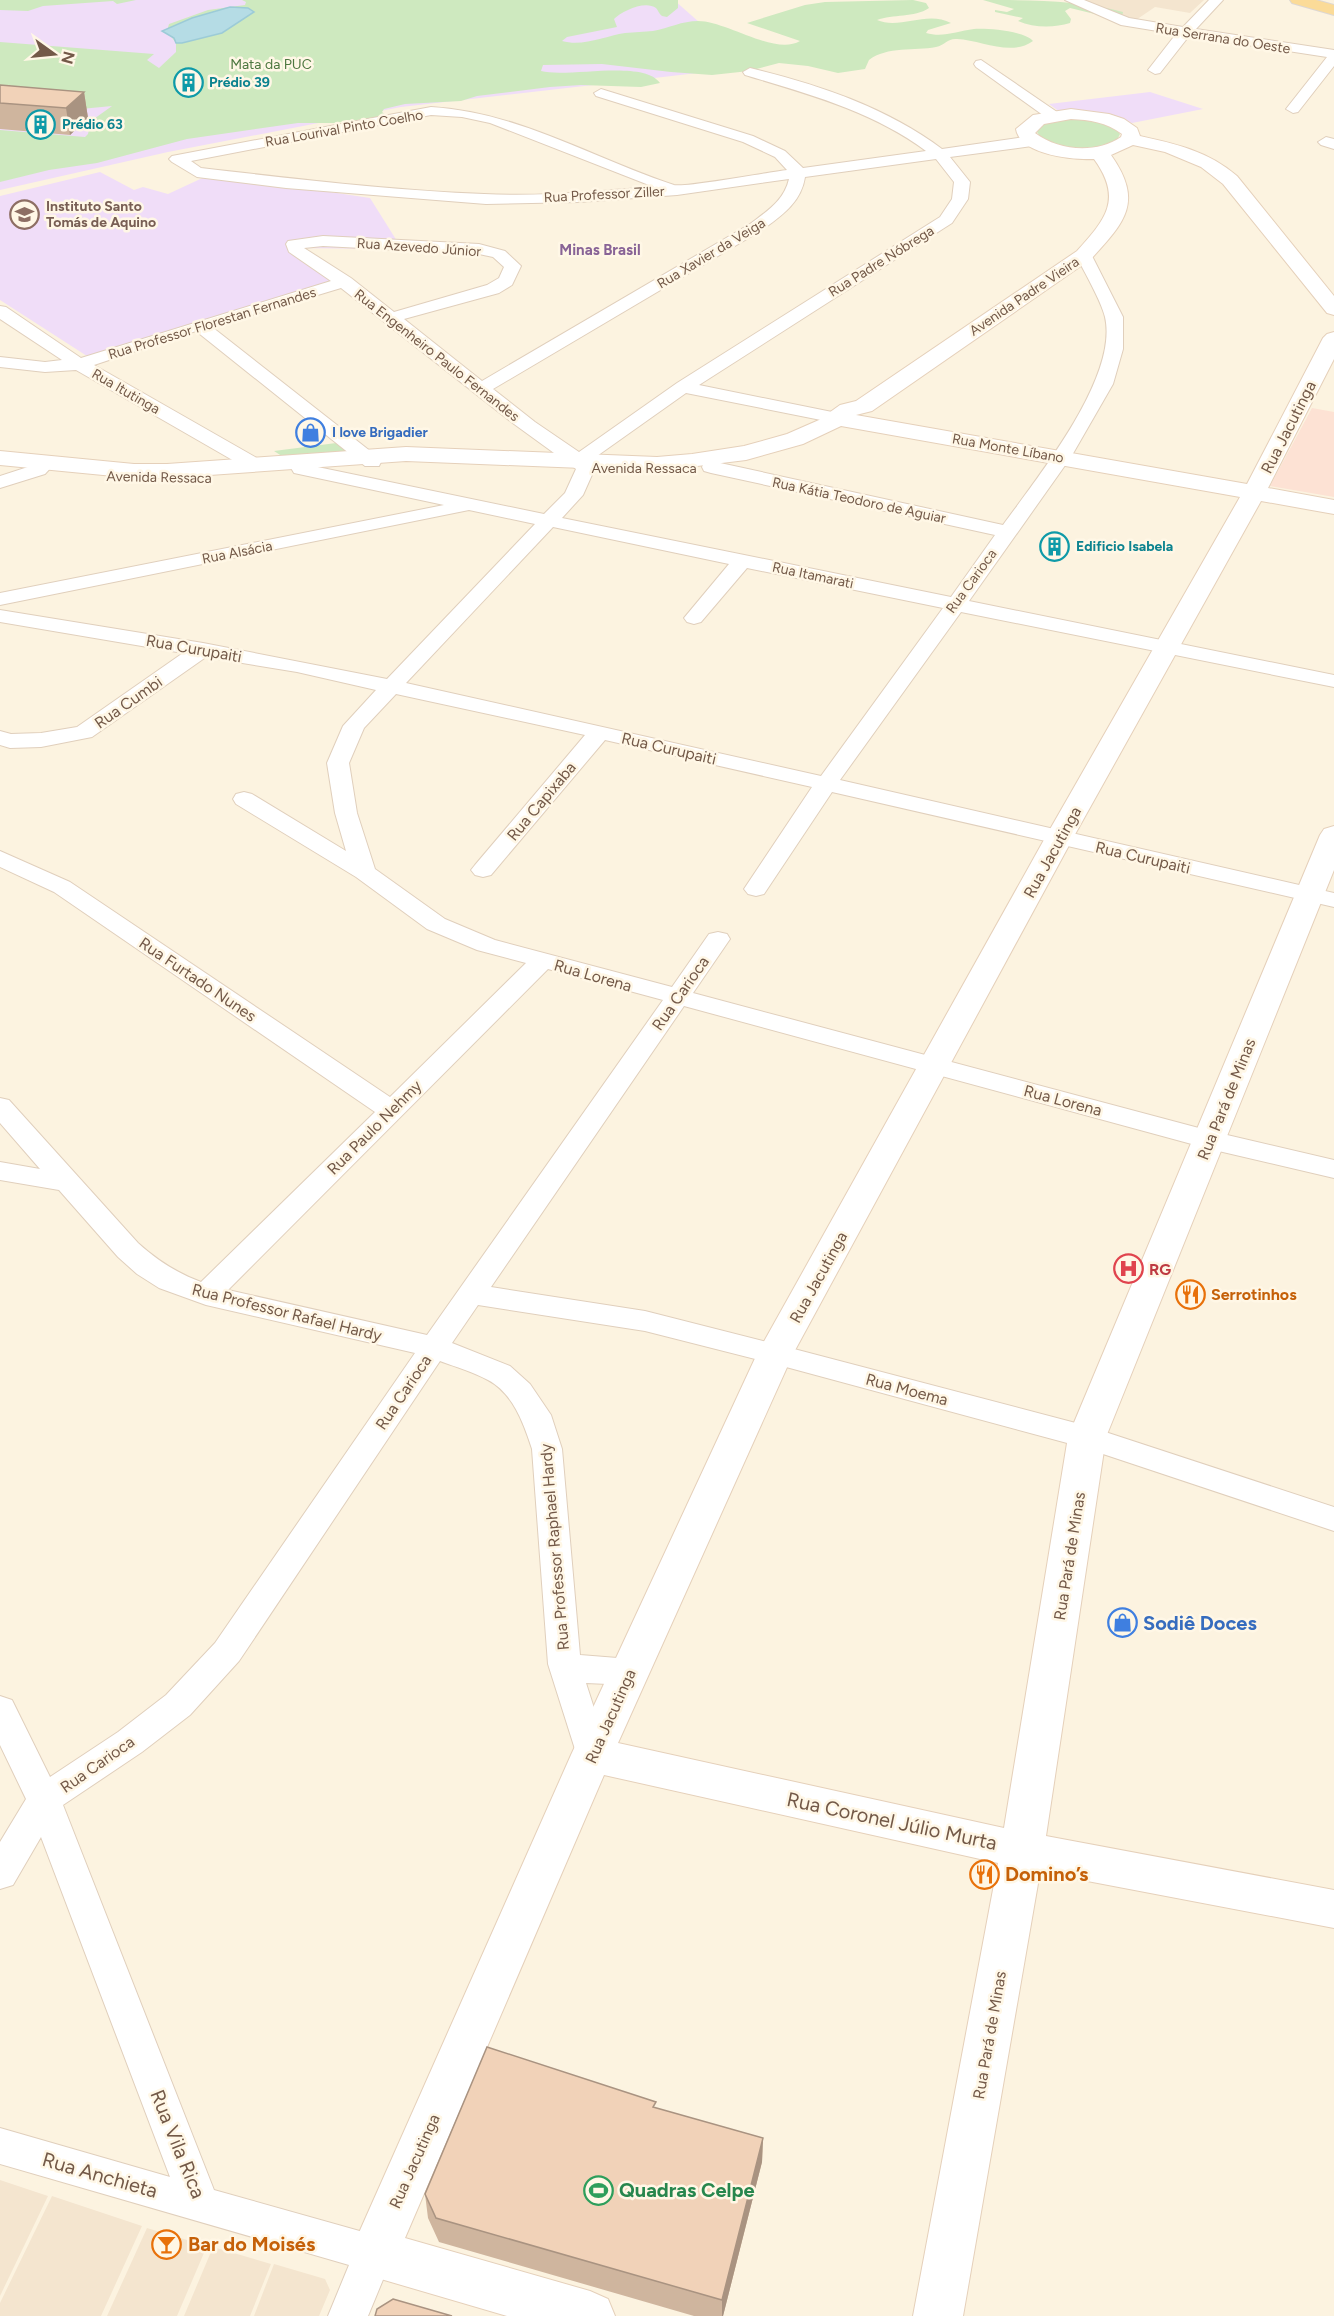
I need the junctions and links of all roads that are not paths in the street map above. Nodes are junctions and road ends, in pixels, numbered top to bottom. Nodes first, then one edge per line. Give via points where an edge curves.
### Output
1 (1072, 0) edge
2 (1216, 0) edge
3 (1298, 0) edge
4 (1334, 10) edge
5 (1185, 32) junction
6 (1334, 56) edge
7 (981, 64) dead end
8 (1155, 70) dead end
9 (750, 72) dead end
10 (601, 93) dead end
11 (1293, 108) dead end
12 (1052, 115) junction
13 (1130, 139) junction
14 (1032, 141) junction
15 (1099, 152) junction
16 (939, 154) junction
17 (177, 159) joint
18 (798, 172) junction
19 (678, 190) junction
20 (295, 249) joint
21 (1084, 255) junction
22 (345, 282) junction
23 (1334, 309) edge
24 (0, 311) edge
25 (390, 318) junction
26 (199, 325) junction
27 (1334, 338) edge
28 (0, 362) edge
29 (79, 364) junction
30 (683, 387) junction
31 (481, 389) junction
32 (850, 415) junction
33 (1062, 457) junction
34 (0, 458) edge
35 (367, 459) junction
36 (582, 464) junction
37 (255, 465) junction
38 (298, 465) junction
39 (42, 466) junction
40 (0, 467) edge
41 (711, 467) junction
42 (0, 482) edge
43 (1254, 493) junction
44 (474, 504) junction
45 (1334, 507) edge
46 (547, 521) junction
47 (1006, 532) junction
48 (742, 561) junction
49 (0, 599) edge
50 (954, 604) junction
51 (0, 616) edge
52 (694, 618) dead end
53 (1168, 646) junction
54 (203, 649) junction
55 (1334, 681) edge
56 (389, 687) junction
57 (600, 732) junction
58 (5, 740) edge
59 (826, 784) junction
60 (244, 799) dead end
61 (1334, 835) edge
62 (1059, 838) junction
63 (0, 858) edge
64 (483, 870) dead end
65 (364, 872) junction
66 (756, 889) dead end
67 (1321, 897) edge
68 (718, 939) dead end
69 (542, 961) junction
70 (677, 998) junction
71 (935, 1066) junction
72 (0, 1106) edge
73 (391, 1110) junction
74 (1210, 1140) junction
75 (1334, 1169) edge
76 (0, 1171) edge
77 (68, 1182) junction
78 (472, 1294) junction
79 (206, 1295) junction
80 (434, 1347) junction
81 (775, 1354) junction
82 (1088, 1437) junction
83 (1334, 1519) edge
84 (564, 1664) junction
85 (630, 1672) junction
86 (0, 1710) edge
87 (592, 1755) junction
88 (44, 1800) junction
89 (1022, 1850) junction
90 (0, 1874) edge
91 (1334, 1909) edge
92 (0, 2146) edge
93 (200, 2205) junction
94 (374, 2253) junction
95 (348, 2316) edge
96 (590, 2316) edge
97 (938, 2316) edge

1 - 5 street, Rua Serrana do Oeste via 1126,22
2 - 5 street
3 - 4 main road
5 - 6 street, Rua Serrana do Oeste
5 - 8 street
6 - 11 street
7 - 12 street
9 - 16 street, Rua Padre Nóbrega via 867,112
10 - 18 street via 748,139 780,154
12 - 13 street via 1109,119 1131,132
12 - 14 street via 1039,118 1025,129
13 - 15 street
13 - 23 street via 1182,150 1215,165
14 - 15 street via 1061,151
14 - 16 street, Rua Professor Ziller
15 - 21 street, Avenida Padre Vieira via 1115,172 1120,200 1110,226
16 - 18 street, Rua Professor Ziller
16 - 30 street, Rua Padre Nóbrega via 962,182 960,199 946,220
17 - 19 street, Rua Professor Ziller via 196,172 398,194 486,199
17 - 19 street, Rua Lourival Pinto Coelho via 431,111 494,120
18 - 19 street, Rua Professor Ziller
18 - 31 street, Rua Xavier da Veiga via 797,189 786,204 756,227
20 - 22 street, Rua Engenheiro Paulo Fernandes
20 - 25 street, Rua Azevedo Júnior via 298,242 323,241 479,249 499,254 513,266 506,281 493,289
21 - 32 street, Avenida Padre Vieira
21 - 33 street, Rua Carioca via 1114,317 1114,349 1104,384
22 - 25 street, Rua Engenheiro Paulo Fernandes
22 - 26 street, Rua Professor Florestan Fernandes
24 - 29 street, Rua Itutinga
25 - 31 street, Rua Engenheiro Paulo Fernandes
26 - 29 street, Rua Professor Florestan Fernandes
26 - 35 street
27 - 43 street, Rua Jacutinga
28 - 29 street, Rua Professor Florestan Fernandes via 45,367
29 - 37 street, Rua Itutinga
30 - 32 street, Rua Monte Líbano
30 - 36 street, Rua Padre Nóbrega
31 - 36 street, Rua Engenheiro Paulo Fernandes
32 - 33 street, Rua Monte Líbano
32 - 36 street, Avenida Ressaca via 795,439 725,457 657,464
32 - 41 street, Avenida Ressaca via 816,441 760,459
33 - 43 street, Rua Monte Líbano
33 - 47 street, Rua Carioca
34 - 39 street, Avenida Ressaca
35 - 36 street, Avenida Ressaca
35 - 38 street, Avenida Ressaca
36 - 41 street, Avenida Ressaca via 667,471
36 - 46 street via 573,495
37 - 38 street, Avenida Ressaca
37 - 39 street, Avenida Ressaca via 134,471
38 - 39 street, Avenida Ressaca via 226,477 181,479 130,478
38 - 44 street, Rua Itamarati
39 - 40 street, Avenida Ressaca
39 - 42 street
41 - 47 street, Rua Kátia Teodoro de Aguiar
43 - 45 street, Rua Monte Líbano
43 - 53 street, Rua Jacutinga
44 - 46 street, Rua Itamarati
44 - 49 street, Rua Alsácia
46 - 48 street, Rua Itamarati
46 - 56 street
47 - 50 street, Rua Carioca
48 - 50 street, Rua Itamarati
48 - 52 street
50 - 53 street, Rua Itamarati
50 - 59 street, Rua Carioca
51 - 54 street, Rua Curupaiti
53 - 55 street, Rua Itamarati
53 - 62 street, Rua Jacutinga
54 - 56 street, Rua Curupaiti
54 - 58 street, Rua Cumbi via 84,732 41,740
56 - 57 street, Rua Curupaiti
56 - 65 street via 354,726 338,763 346,813
57 - 59 street, Rua Curupaiti
57 - 64 street, Rua Capixaba
59 - 62 street, Rua Curupaiti
59 - 66 street, Rua Carioca
60 - 65 street
61 - 67 street, Rua Pará de Minas
62 - 67 street, Rua Curupaiti
62 - 71 street, Rua Jacutinga
63 - 73 street, Rua Furtado Nunes via 62,887
65 - 69 street, Rua Lorena via 436,924 486,945
67 - 74 street, Rua Pará de Minas
68 - 70 street, Rua Carioca
69 - 70 street, Rua Lorena
69 - 73 street, Rua Paulo Nehmy
70 - 71 street, Rua Lorena
70 - 78 street, Rua Carioca
71 - 74 street, Rua Lorena
71 - 81 street, Rua Jacutinga
72 - 77 street, Rua Professor Rafael Hardy
73 - 79 street, Rua Paulo Nehmy
74 - 75 street, Rua Lorena
74 - 82 street, Rua Pará de Minas
76 - 77 street
77 - 79 street, Rua Professor Rafael Hardy via 147,1268
78 - 80 street, Rua Carioca
78 - 81 street, Rua Moema via 645,1321
79 - 80 street, Rua Professor Rafael Hardy
80 - 84 street, Rua Professor Raphael Hardy via 500,1373 536,1416 547,1449
80 - 88 street, Rua Carioca via 227,1652 178,1705
81 - 82 street, Rua Moema
81 - 85 street, Rua Jacutinga
82 - 83 street, Rua Moema
82 - 89 street, Rua Pará de Minas
84 - 85 street, Rua Professor Raphael Hardy via 587,1671
84 - 87 street, Rua Professor Raphael Hardy
85 - 87 street, Rua Jacutinga
86 - 88 street, Rua Vila Rica
87 - 89 street, Rua Coronel Júlio Murta
87 - 94 street, Rua Jacutinga
88 - 90 street
88 - 93 street, Rua Vila Rica
89 - 91 street, Rua Coronel Júlio Murta
89 - 97 street, Rua Pará de Minas
92 - 93 street, Rua Anchieta
93 - 94 street, Rua Vila Rica
94 - 95 street
94 - 96 street, Rua Vila Rica

